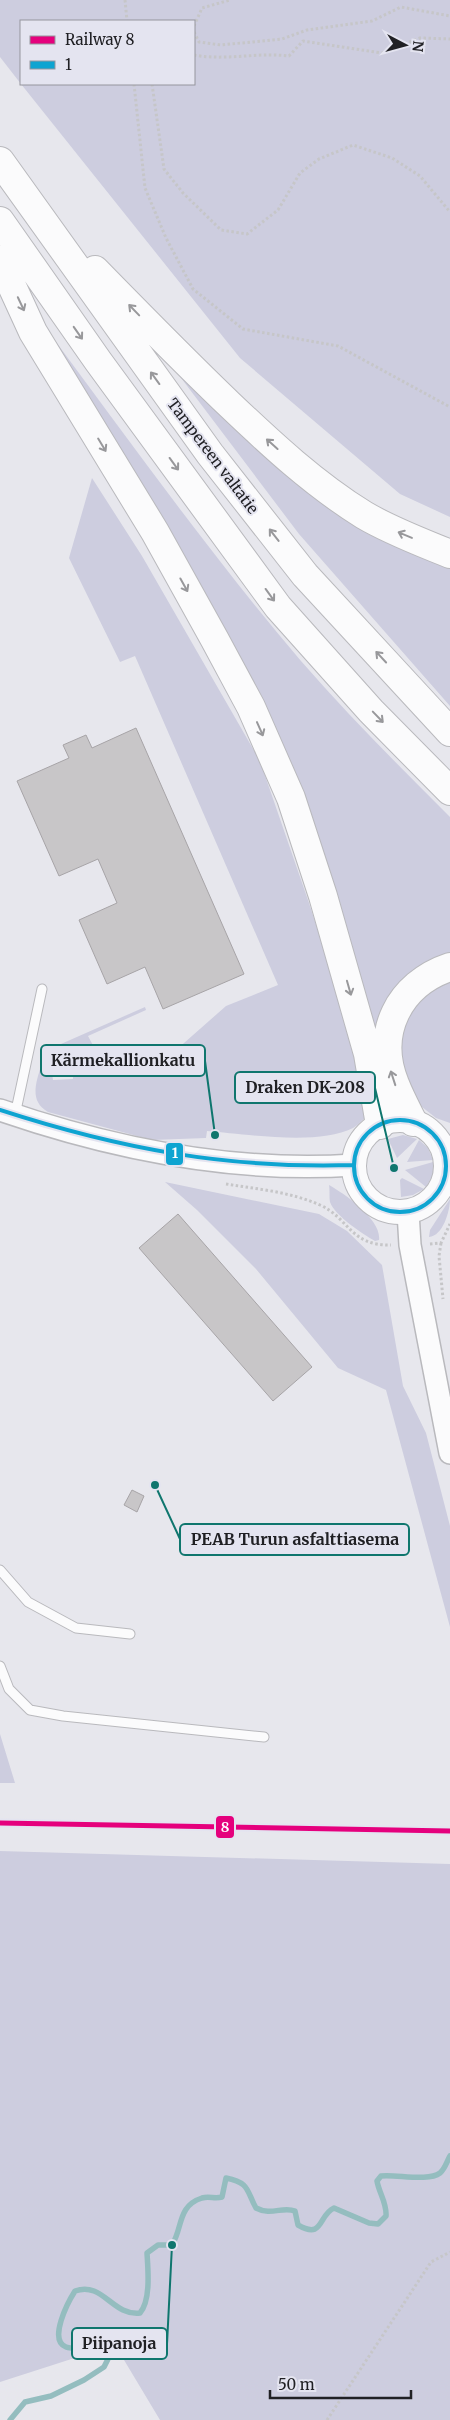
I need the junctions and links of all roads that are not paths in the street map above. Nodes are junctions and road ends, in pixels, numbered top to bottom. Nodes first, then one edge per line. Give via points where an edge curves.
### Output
1 (0, 161) edge
2 (29, 202) junction
3 (0, 221) edge
4 (0, 260) edge
5 (450, 554) edge
6 (450, 732) edge
7 (450, 791) edge
8 (450, 967) edge
9 (42, 989) dead end
10 (8, 1112) edge
11 (414, 1122) junction
12 (380, 1125) junction
13 (448, 1159) edge
14 (354, 1165) junction
15 (408, 1212) junction
16 (450, 1453) edge
17 (0, 1570) edge
18 (130, 1634) dead end
19 (0, 1666) edge
20 (264, 1737) dead end

1 - 2 highway, Tampereen valtatie
5 -> 2 highway via 364,514 298,466 168,345
6 -> 2 highway, Tampereen valtatie via 304,575 210,454
3 -> 7 highway via 98,362 278,607
4 -> 12 highway via 33,332 155,532 215,640 251,707 292,798 368,1054
11 -> 8 highway via 392,1076 388,1035 398,1006 409,991 427,977
9 - 10 lane
10 - 14 street via 152,1151 190,1158 235,1164
11 - 12 main road
11 - 13 main road via 432,1133
12 - 14 main road via 364,1138 356,1151
13 - 15 main road via 434,1198
14 - 15 main road via 357,1185 372,1204 383,1210
15 - 16 street via 410,1245
17 - 18 lane via 28,1602 76,1628
19 - 20 lane via 9,1689 30,1710

